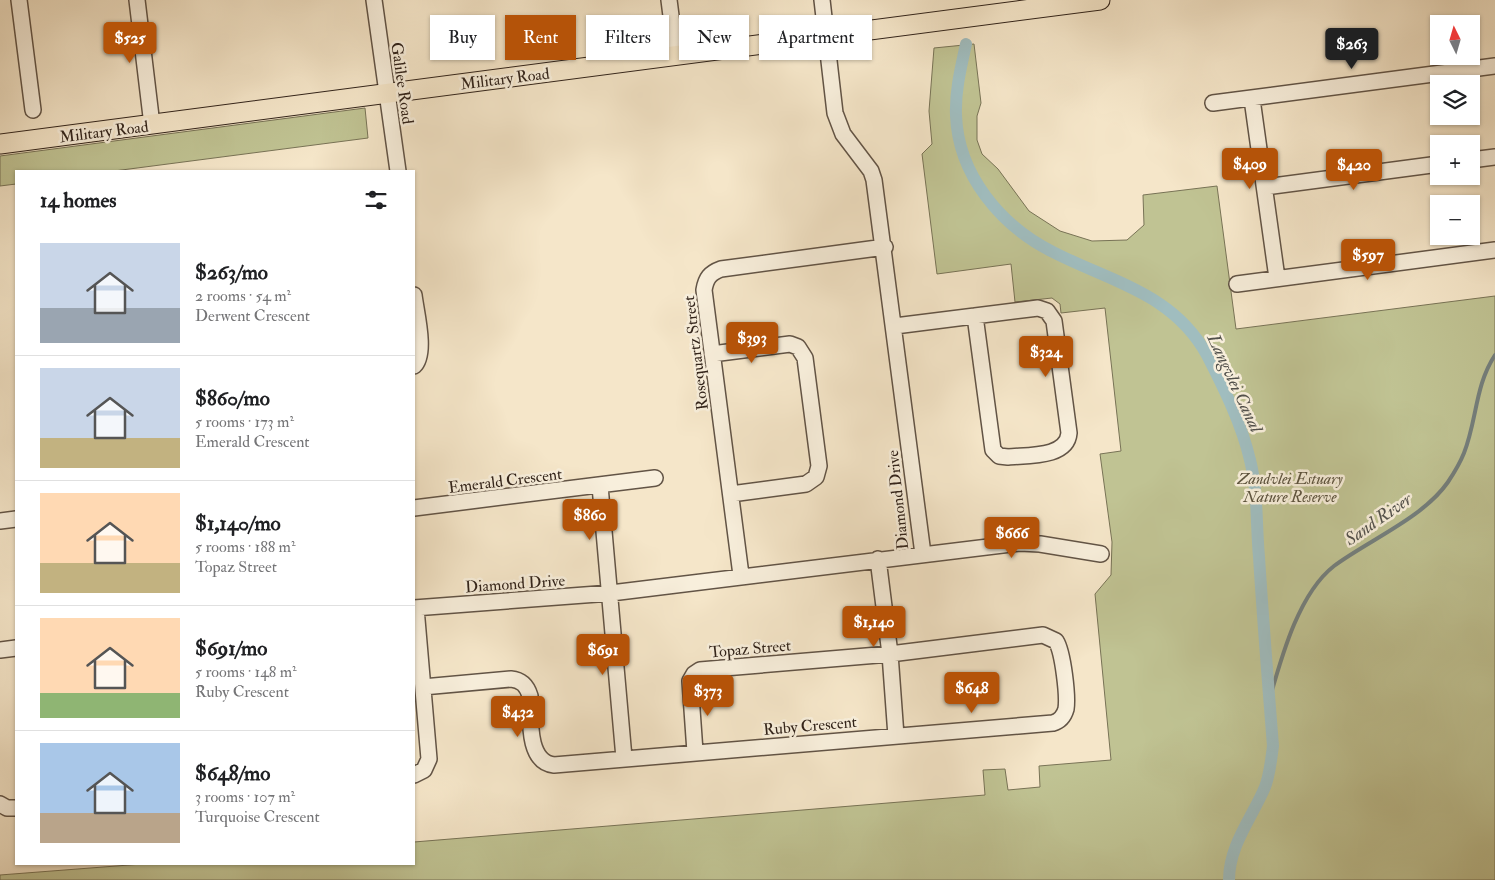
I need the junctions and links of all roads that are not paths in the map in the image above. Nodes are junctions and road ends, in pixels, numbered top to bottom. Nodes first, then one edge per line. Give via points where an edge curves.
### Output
1 (19, 0) edge
2 (137, 0) edge
3 (374, 0) edge
4 (669, 0) edge
5 (822, 0) edge
6 (1100, 0) edge
7 (824, 15) edge
8 (872, 30) edge
9 (759, 45) edge
10 (676, 56) junction
11 (829, 60) edge
12 (1495, 66) edge
13 (387, 93) junction
14 (1252, 99) junction
15 (1213, 103) dead end
16 (33, 110) dead end
17 (152, 125) junction
18 (0, 144) edge
19 (1495, 157) edge
20 (1480, 159) edge
21 (1430, 165) edge
22 (398, 170) edge
23 (1265, 187) junction
24 (885, 247) junction
25 (1495, 250) edge
26 (1277, 278) junction
27 (1237, 284) dead end
28 (415, 304) edge
29 (975, 316) junction
30 (895, 326) junction
31 (712, 354) junction
32 (415, 364) edge
33 (655, 478) dead end
34 (600, 486) junction
35 (731, 494) junction
36 (415, 508) edge
37 (15, 519) edge
38 (0, 521) edge
39 (923, 554) junction
40 (1101, 554) dead end
41 (878, 559) junction
42 (741, 575) junction
43 (611, 593) junction
44 (415, 608) edge
45 (15, 648) edge
46 (0, 650) edge
47 (890, 654) junction
48 (423, 687) junction
49 (896, 736) junction
50 (695, 752) junction
51 (624, 758) junction
52 (415, 774) edge
53 (0, 804) edge
54 (15, 808) edge

1 - 16 street
2 - 17 street
3 - 13 street, Galilee Road
4 - 10 street
5 - 7 street, Diamond Drive
6 - 8 main road, Military Road
9 - 10 main road, Military Road
10 - 13 main road, Military Road
11 - 24 street, Diamond Drive via 835,113 843,134 871,171
12 - 14 street
13 - 17 main road, Military Road
13 - 22 street, Galilee Road
14 - 15 street
14 - 23 street
17 - 18 main road, Military Road
19 - 20 street
21 - 23 street
23 - 26 street
24 - 30 street, Diamond Drive
24 - 31 street, Rosequartz Street via 714,272 708,276 704,290
25 - 26 street
26 - 27 street
28 - 32 street via 420,348 420,357
29 - 29 street via 1038,308 1050,314 1055,328 1069,433 1060,449 1008,457 993,450
29 - 30 street
30 - 39 street, Diamond Drive
31 - 35 street, Rosequartz Street
31 - 35 street via 790,344 800,349 805,358 819,466 816,477 806,484
33 - 34 street, Emerald Crescent
34 - 36 street, Emerald Crescent
34 - 43 street
35 - 42 street, Rosequartz Street
37 - 38 street
39 - 40 street via 1020,543
39 - 41 street, Diamond Drive
41 - 42 street, Diamond Drive
41 - 47 street
42 - 43 street, Diamond Drive
43 - 44 street, Diamond Drive
43 - 51 street
44 - 48 street
45 - 46 street
47 - 49 street
47 - 49 street, Topaz Street via 1046,635 1056,641 1060,650 1066,705 1062,716 1053,723
47 - 50 street, Topaz Street via 697,672 690,681
48 - 51 street, Ruby Crescent via 518,680 528,689 534,746 541,759 554,764
48 - 52 street via 429,761 424,770
49 - 50 street, Ruby Crescent
50 - 51 street, Ruby Crescent
53 - 54 street

